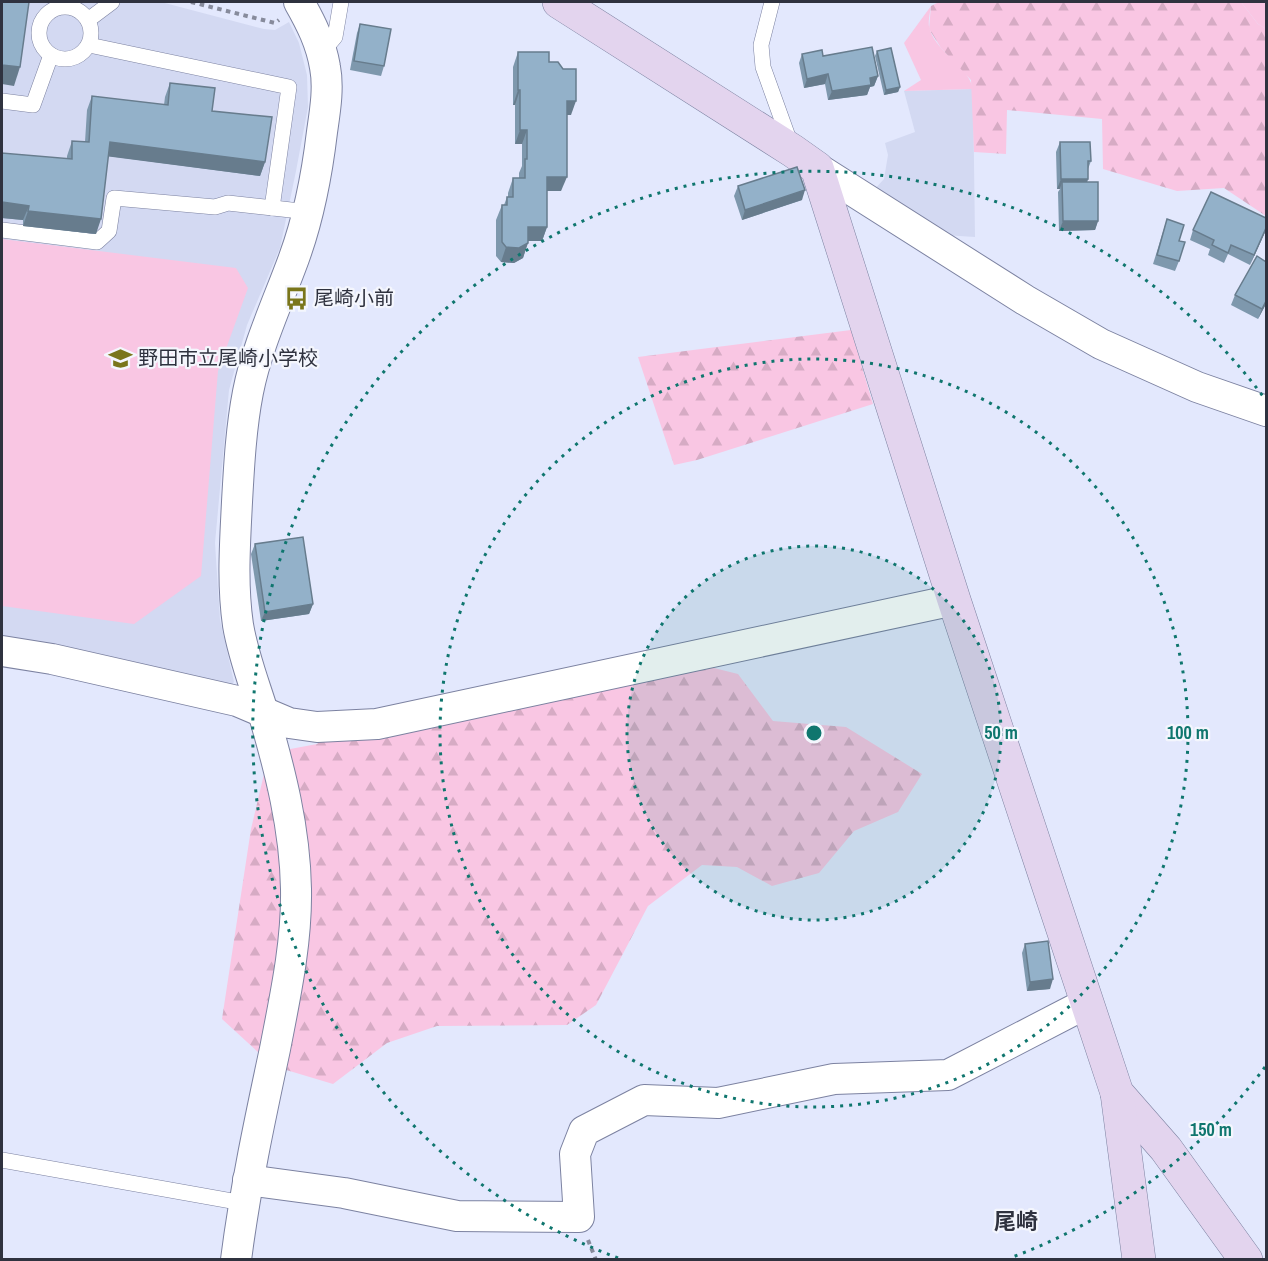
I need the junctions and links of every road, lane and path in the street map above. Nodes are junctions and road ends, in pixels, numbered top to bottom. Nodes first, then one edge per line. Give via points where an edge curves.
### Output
1 (111, 2) edge
2 (191, 2) edge
3 (341, 2) edge
4 (559, 2) edge
5 (772, 2) edge
6 (300, 3) edge
7 (88, 20) junction
8 (89, 45) junction
9 (322, 52) junction
10 (51, 55) junction
11 (2, 101) edge
12 (805, 160) junction
13 (272, 208) junction
14 (309, 212) junction
15 (2, 230) edge
16 (1266, 411) edge
17 (954, 600) junction
18 (2, 651) edge
19 (262, 711) junction
20 (1087, 1003) junction
21 (1117, 1093) junction
22 (2, 1161) edge
23 (246, 1192) junction
24 (236, 1260) edge
25 (1139, 1260) edge
26 (1246, 1260) edge

1 - 7 lane
2 - 6 path via 275,23
3 - 9 lane via 335,37
4 - 12 street
5 - 12 lane via 761,45 764,67
6 - 9 street
7 - 8 lane
7 - 10 lane via 68,7 45,16 41,41
8 - 10 lane via 69,59
8 - 13 lane via 289,87
9 - 14 street via 326,97
10 - 11 lane via 33,105
12 - 16 street via 1101,344 1197,387
12 - 17 street
13 - 14 lane
13 - 15 lane via 114,198 109,231 97,242
14 - 19 street via 250,383 239,464 234,592 247,663
17 - 19 street via 377,724 317,728 289,723
17 - 20 street
18 - 19 street via 64,661 237,701
19 - 23 street via 285,792 297,892 286,992
20 - 21 street
20 - 23 street via 948,1075 834,1079 718,1103 644,1100 584,1131 575,1154 579,1217 457,1216 344,1193
21 - 25 street
21 - 26 street via 1166,1149
22 - 23 lane
23 - 24 street

